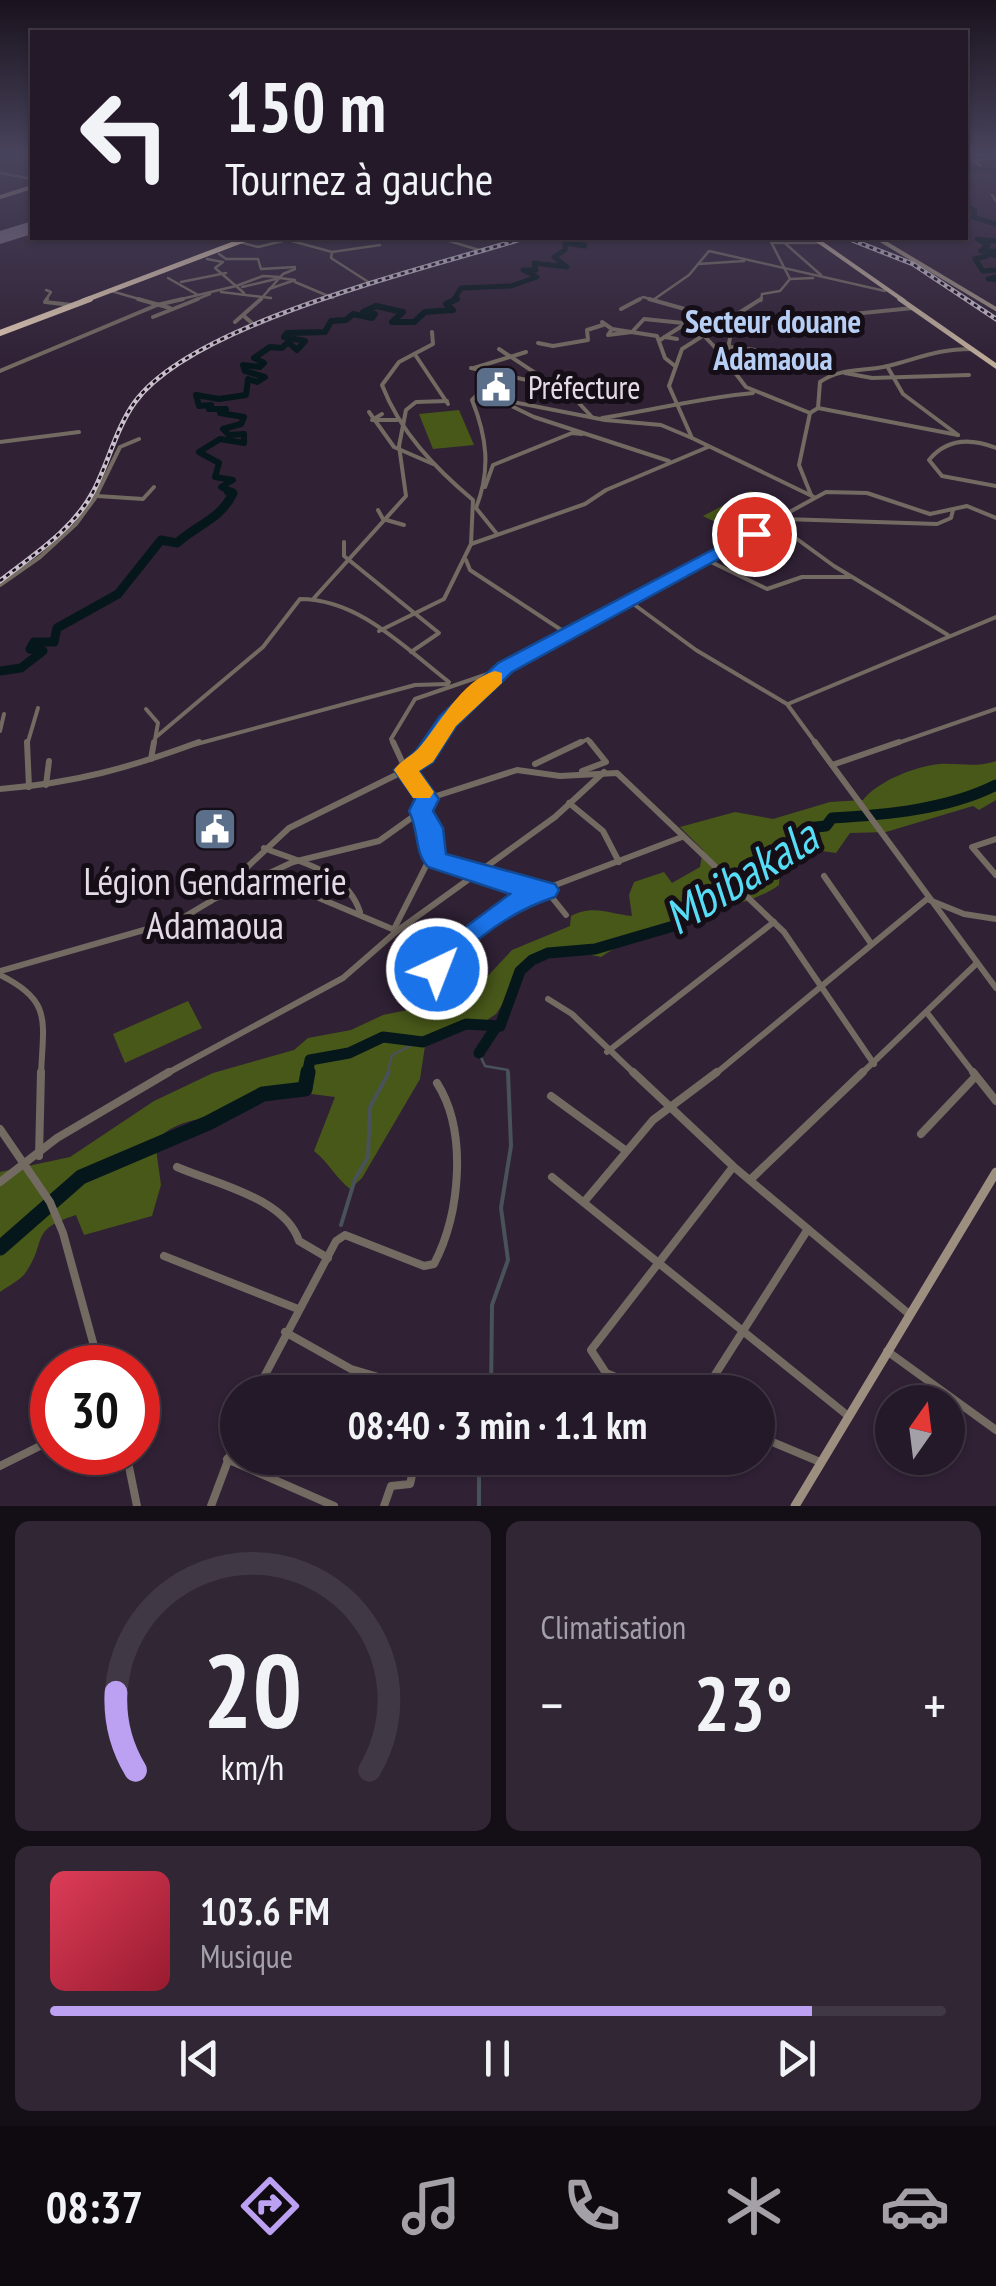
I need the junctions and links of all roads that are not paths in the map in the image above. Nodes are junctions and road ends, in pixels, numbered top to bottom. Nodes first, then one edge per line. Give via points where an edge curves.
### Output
1 (244, 240) edge
2 (285, 240) edge
3 (291, 240) edge
4 (445, 240) edge
5 (770, 240) edge
6 (781, 240) edge
7 (817, 240) edge
8 (880, 240) edge
9 (238, 242) junction
10 (821, 243) junction
11 (380, 244) dead end
12 (771, 244) junction
13 (785, 245) junction
14 (479, 250) dead end
15 (774, 251) junction
16 (332, 252) junction
17 (219, 254) dead end
18 (207, 258) dead end
19 (258, 258) junction
20 (266, 258) dead end
21 (752, 260) junction
22 (698, 264) junction
23 (209, 265) dead end
24 (215, 268) junction
25 (786, 268) junction
26 (226, 273) junction
27 (168, 278) dead end
28 (279, 278) junction
29 (821, 278) junction
30 (790, 279) junction
31 (181, 282) junction
32 (294, 282) junction
33 (370, 282) dead end
34 (237, 287) junction
35 (46, 290) dead end
36 (884, 290) dead end
37 (111, 291) junction
38 (214, 292) junction
39 (263, 294) junction
40 (199, 295) junction
41 (242, 296) junction
42 (273, 297) dead end
43 (333, 298) dead end
44 (653, 300) junction
45 (157, 304) junction
46 (72, 305) junction
47 (170, 308) junction
48 (914, 308) junction
49 (996, 309) edge
50 (621, 310) dead end
51 (153, 316) dead end
52 (246, 317) junction
53 (723, 320) junction
54 (235, 322) dead end
55 (254, 324) dead end
56 (682, 326) dead end
57 (732, 326) junction
58 (432, 332) dead end
59 (632, 332) junction
60 (704, 333) junction
61 (0, 334) edge
62 (661, 338) junction
63 (678, 339) dead end
64 (538, 343) dead end
65 (730, 347) junction
66 (499, 349) dead end
67 (972, 349) junction
68 (526, 352) dead end
69 (415, 355) junction
70 (726, 358) junction
71 (511, 359) junction
72 (675, 366) junction
73 (886, 366) junction
74 (996, 366) edge
75 (0, 371) edge
76 (837, 371) junction
77 (970, 375) dead end
78 (892, 378) junction
79 (545, 383) junction
80 (756, 393) junction
81 (498, 399) junction
82 (678, 401) junction
83 (818, 408) junction
84 (370, 412) dead end
85 (810, 413) junction
86 (382, 414) dead end
87 (372, 420) junction
88 (402, 423) junction
89 (78, 432) dead end
90 (958, 436) junction
91 (600, 438) junction
92 (692, 438) junction
93 (139, 439) dead end
94 (964, 440) junction
95 (0, 442) edge
96 (710, 446) junction
97 (996, 448) edge
98 (398, 451) junction
99 (672, 462) junction
100 (436, 465) junction
101 (996, 486) edge
102 (154, 488) dead end
103 (96, 496) junction
104 (482, 496) junction
105 (812, 497) junction
106 (476, 508) junction
107 (378, 510) dead end
108 (953, 510) junction
109 (996, 518) edge
110 (386, 520) junction
111 (778, 521) junction
112 (404, 524) dead end
113 (497, 534) junction
114 (344, 542) dead end
115 (472, 544) junction
116 (346, 558) junction
117 (466, 560) junction
118 (708, 560) junction
119 (852, 576) junction
120 (0, 585) edge
121 (314, 598) junction
122 (628, 600) junction
123 (416, 614) junction
124 (996, 617) edge
125 (379, 631) junction
126 (569, 635) junction
127 (948, 635) junction
128 (409, 653) junction
129 (505, 668) junction
130 (451, 684) junction
131 (787, 704) junction
132 (38, 708) dead end
133 (146, 709) dead end
134 (996, 709) edge
135 (4, 714) dead end
136 (0, 731) edge
137 (156, 737) junction
138 (151, 759) junction
139 (49, 761) dead end
140 (535, 764) dead end
141 (832, 766) junction
142 (406, 770) junction
143 (604, 772) junction
144 (560, 776) junction
145 (46, 785) junction
146 (29, 787) junction
147 (0, 789) edge
148 (427, 799) junction
149 (569, 803) junction
150 (421, 811) junction
151 (682, 838) junction
152 (996, 839) edge
153 (263, 848) junction
154 (431, 854) junction
155 (294, 862) junction
156 (619, 862) junction
157 (479, 871) junction
158 (996, 875) edge
159 (824, 876) dead end
160 (254, 882) junction
161 (546, 890) junction
162 (927, 899) junction
163 (211, 900) junction
164 (360, 912) junction
165 (566, 915) dead end
166 (996, 920) edge
167 (774, 922) junction
168 (395, 930) junction
169 (870, 942) junction
170 (976, 964) junction
171 (0, 973) edge
172 (450, 984) dead end
173 (822, 988) junction
174 (996, 988) edge
175 (548, 999) dead end
176 (928, 1014) junction
177 (607, 1052) junction
178 (874, 1064) junction
179 (976, 1077) junction
180 (438, 1083) dead end
181 (551, 1096) dead end
182 (996, 1101) edge
183 (671, 1110) junction
184 (0, 1129) edge
185 (921, 1134) dead end
186 (625, 1150) junction
187 (39, 1156) junction
188 (26, 1166) junction
189 (734, 1166) junction
190 (177, 1167) dead end
191 (996, 1172) edge
192 (552, 1177) dead end
193 (750, 1180) junction
194 (0, 1182) edge
195 (584, 1202) junction
196 (808, 1229) junction
197 (164, 1256) dead end
198 (328, 1258) junction
199 (659, 1260) junction
200 (298, 1309) junction
201 (911, 1316) junction
202 (744, 1331) junction
203 (285, 1332) junction
204 (94, 1345) edge
205 (887, 1352) junction
206 (264, 1375) edge
207 (367, 1375) edge
208 (612, 1375) edge
209 (715, 1375) edge
210 (849, 1418) junction
211 (996, 1430) edge
212 (775, 1443) edge
213 (30, 1451) edge
214 (820, 1462) junction
215 (0, 1466) edge
216 (131, 1475) edge
217 (222, 1475) edge
218 (263, 1475) edge
219 (412, 1475) edge
220 (137, 1506) edge
221 (212, 1506) edge
222 (334, 1506) edge
223 (384, 1506) edge
224 (795, 1506) edge

1 - 9 highway
2 - 9 street via 258,248
3 - 16 street
4 - 14 street
5 - 12 street
6 - 13 street
7 - 10 main road
8 - 49 street
9 - 37 highway
10 - 13 street
10 - 48 main road
11 - 16 street
12 - 13 street
12 - 15 street
13 - 15 street
13 - 29 street
15 - 25 street
16 - 33 street via 331,258
17 - 19 street
18 - 24 street via 223,262
19 - 20 street
19 - 28 street via 261,268 295,267
21 - 22 street
21 - 22 street via 710,252
21 - 25 street
22 - 44 street
23 - 24 street
24 - 26 street
25 - 29 street
25 - 30 street
26 - 31 street
26 - 34 street
27 - 31 street
28 - 32 street
28 - 34 street
28 - 39 street
29 - 30 street
29 - 36 street
30 - 53 street via 780,291 762,294 761,301
31 - 40 street
32 - 39 street
32 - 43 street
34 - 38 street
34 - 41 street
35 - 46 street via 51,292 44,302
37 - 45 street
37 - 46 highway
38 - 40 street
38 - 41 street
39 - 41 street
39 - 42 street
39 - 52 street
40 - 45 street
40 - 47 street
44 - 50 street via 640,298
44 - 53 street
45 - 47 street
45 - 75 street
46 - 61 highway
47 - 51 street
48 - 57 street
48 - 67 main road
52 - 54 street
52 - 55 street
53 - 57 street
53 - 60 street
56 - 62 street
57 - 65 street
58 - 69 street via 436,341
59 - 60 street via 644,319 693,324
59 - 62 street
59 - 64 street via 602,324 579,344
60 - 70 street
60 - 72 street via 679,352
62 - 63 street
62 - 72 street via 664,358
65 - 70 street
65 - 76 street
66 - 71 street
67 - 73 street via 936,349
67 - 74 main road
68 - 71 street
69 - 88 street via 382,382
69 - 88 street via 422,376 447,403 414,402
70 - 80 street
71 - 79 street
71 - 79 street via 471,368
72 - 82 street via 668,386
73 - 76 street
73 - 78 street
76 - 78 street
76 - 83 street via 820,382
77 - 78 street
78 - 90 street
79 - 82 street via 599,418
80 - 82 street
80 - 85 street
81 - 91 street
81 - 92 street via 661,425
81 - 104 street via 472,398 488,449
82 - 92 street
83 - 85 street
83 - 90 street
84 - 87 street
85 - 105 street via 798,466
86 - 87 street
87 - 88 street
87 - 98 street
88 - 98 street
88 - 100 street
89 - 95 street
90 - 94 street
91 - 99 street
91 - 104 street via 572,433 493,465
92 - 96 street
93 - 103 street via 120,447
94 - 97 street
94 - 101 street via 933,452 932,468 956,482
96 - 99 street
96 - 105 street
98 - 100 street
98 - 110 street via 406,496
99 - 113 street via 585,504
100 - 106 street
102 - 103 street via 143,499
103 - 120 street via 46,553
104 - 106 street
105 - 108 street via 854,490 923,512
105 - 111 street
106 - 113 street
106 - 115 street
107 - 110 street
108 - 109 street via 967,506
108 - 111 street via 952,518 937,524
110 - 112 street
110 - 116 street
111 - 118 street
111 - 119 street
113 - 115 street
114 - 116 street
115 - 117 street
116 - 121 street
116 - 123 street
117 - 123 street via 444,599
117 - 126 street via 470,570
118 - 119 street via 767,588 802,577
118 - 122 street
119 - 127 street
121 - 125 street via 339,603
121 - 137 street via 293,605 255,654
122 - 126 street
122 - 131 street
123 - 125 street
123 - 128 street via 440,636
124 - 127 street
125 - 128 street
126 - 129 street
127 - 131 street
128 - 130 street
129 - 130 street
129 - 142 street
130 - 138 street via 415,685
130 - 142 street via 415,700 402,715 391,738
131 - 141 street
132 - 146 street via 30,726
133 - 137 street via 157,719
134 - 141 street
135 - 136 street
137 - 138 street
138 - 145 street
139 - 145 street
140 - 144 street via 580,739 596,744 606,762
141 - 162 street
142 - 148 street
142 - 153 street via 289,828
143 - 144 street
143 - 149 street
143 - 151 street via 618,772
144 - 148 street via 504,772
145 - 146 street
146 - 147 street
148 - 150 street
149 - 156 street via 603,831
149 - 157 street
150 - 154 street
150 - 155 street via 379,841
151 - 156 street
151 - 167 street
152 - 158 street via 972,847
153 - 155 street
153 - 163 street
154 - 157 street
154 - 168 street
155 - 160 street
155 - 164 street via 349,886
156 - 161 street
157 - 161 street
157 - 168 street
159 - 169 street
160 - 163 street
160 - 164 street
161 - 165 street
161 - 172 street via 504,910 438,962
162 - 166 street
162 - 169 street
162 - 170 street
163 - 171 street via 137,935
164 - 168 street
167 - 173 street
167 - 177 street
168 - 187 street via 342,978 123,1097
169 - 173 street
170 - 174 street
170 - 176 street
171 - 187 street via 28,989 43,1010
173 - 178 street
173 - 183 street
175 - 177 street
176 - 178 street
176 - 179 street
177 - 183 street
178 - 193 street
179 - 182 street
179 - 185 street
180 - 198 street via 453,1107 454,1134 442,1254 424,1266 344,1236
181 - 186 street
183 - 186 street
183 - 189 street
184 - 188 street
186 - 195 street
187 - 188 street
188 - 194 street
188 - 204 street via 63,1233
189 - 193 street
189 - 199 street
190 - 198 street via 276,1210 293,1223 298,1241
191 - 201 street
192 - 195 street
193 - 196 street
195 - 199 street
196 - 201 street
196 - 202 street
197 - 200 street
198 - 200 street
199 - 202 street
199 - 208 street via 591,1350 593,1362
200 - 203 street
201 - 205 street
202 - 209 street
202 - 210 street
203 - 206 street
203 - 207 street via 306,1349
205 - 210 street
205 - 211 street
210 - 214 street
212 - 214 street
213 - 215 street
214 - 224 street
216 - 220 street
217 - 221 street
218 - 222 street
219 - 223 street via 410,1484 391,1486

